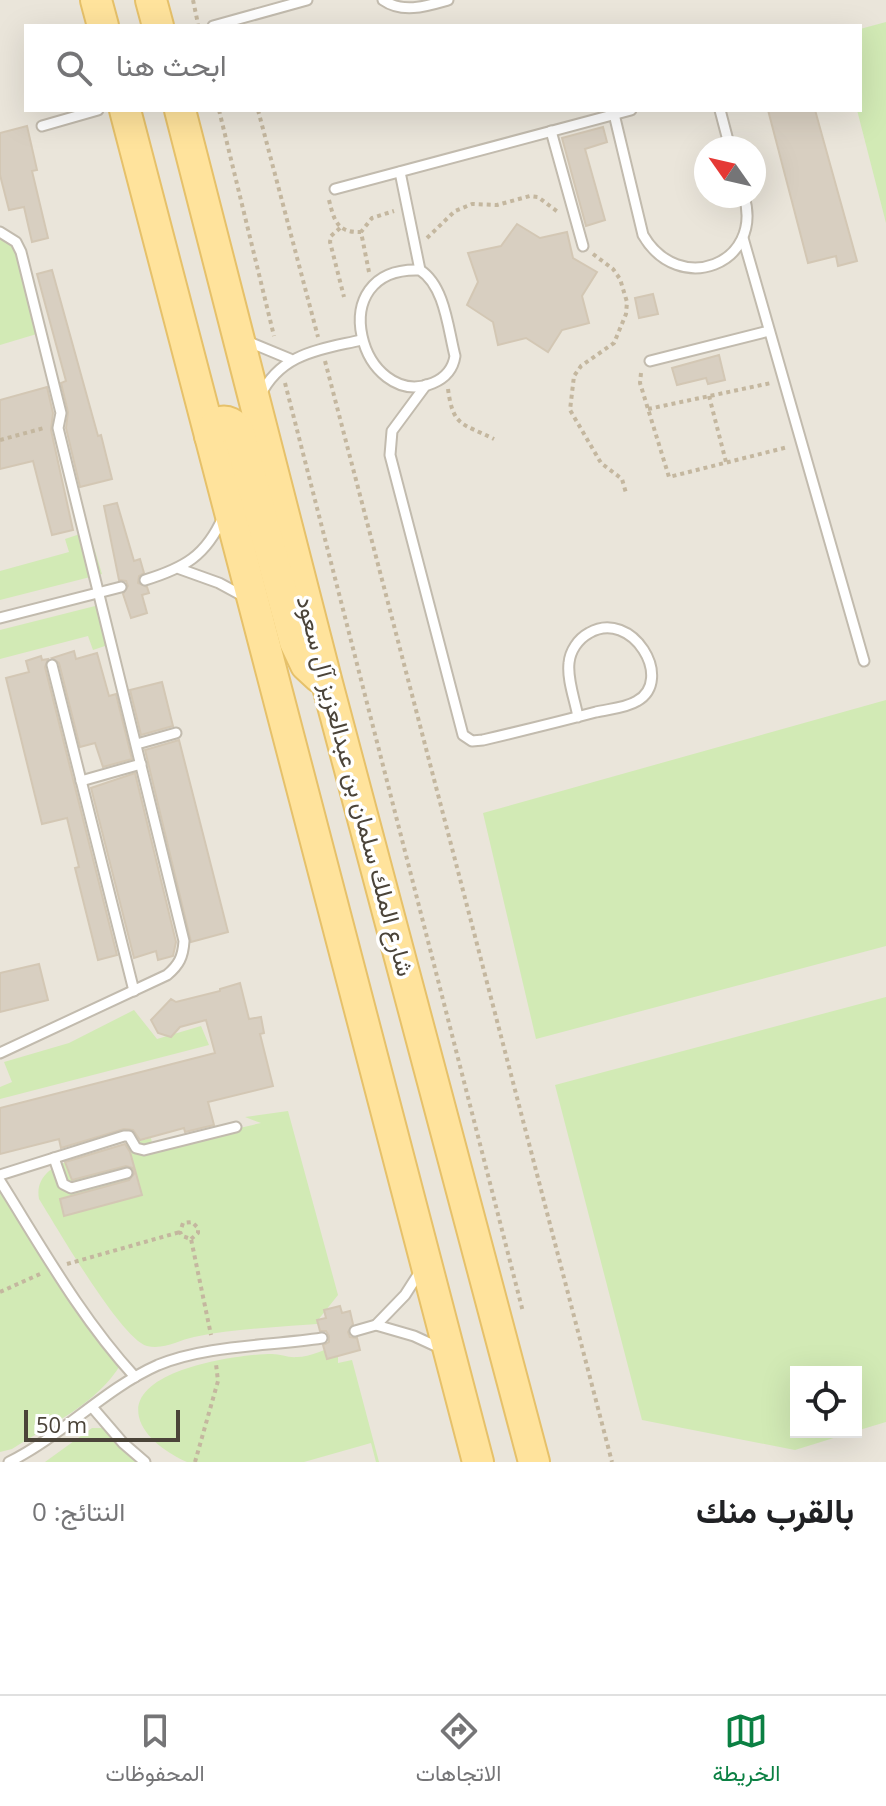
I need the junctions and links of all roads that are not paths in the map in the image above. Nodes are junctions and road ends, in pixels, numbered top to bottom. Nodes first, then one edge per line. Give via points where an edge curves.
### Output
1 (96, 0) edge
2 (151, 0) edge
3 (383, 0) edge
4 (448, 0) edge
5 (303, 1) edge
6 (102, 24) edge
7 (157, 24) edge
8 (220, 24) edge
9 (91, 112) edge
10 (126, 112) edge
11 (181, 112) edge
12 (622, 112) edge
13 (721, 112) edge
14 (614, 114) junction
15 (42, 126) dead end
16 (551, 131) junction
17 (727, 136) edge
18 (400, 172) junction
19 (332, 193) road end
20 (745, 208) edge
21 (0, 232) edge
22 (743, 238) junction
23 (583, 246) road end
24 (420, 270) junction
25 (769, 331) junction
26 (238, 335) junction
27 (361, 340) junction
28 (650, 361) road end
29 (280, 362) junction
30 (426, 385) junction
31 (256, 406) junction
32 (210, 436) junction
33 (228, 504) junction
34 (180, 569) junction
35 (145, 580) dead end
36 (121, 587) dead end
37 (100, 592) junction
38 (254, 603) junction
39 (0, 618) edge
40 (864, 661) dead end
41 (52, 665) dead end
42 (327, 683) junction
43 (578, 717) junction
44 (176, 733) dead end
45 (137, 744) junction
46 (141, 764) junction
47 (81, 781) junction
48 (134, 991) junction
49 (0, 1053) edge
50 (236, 1127) dead end
51 (54, 1158) junction
52 (127, 1173) dead end
53 (0, 1178) edge
54 (427, 1260) junction
55 (376, 1325) junction
56 (355, 1331) dead end
57 (322, 1338) dead end
58 (450, 1354) junction
59 (135, 1377) junction
60 (92, 1407) junction
61 (9, 1462) edge
62 (145, 1462) edge
63 (478, 1462) edge
64 (534, 1462) edge

1 - 6 main road
2 - 7 main road
3 - 4 lane via 408,9
5 - 8 lane
9 - 15 lane
10 - 32 main road, شارع الملك سلمان بن عبدالعزيز آل سعود
11 - 26 main road, شارع الملك سلمان بن عبدالعزيز آل سعود
12 - 14 lane
13 - 17 lane
14 - 16 lane
14 - 22 lane via 643,235 651,249 676,266 692,269 722,261
16 - 18 lane
16 - 23 lane
18 - 19 lane
18 - 24 lane
20 - 22 lane
21 - 37 lane via 21,252
22 - 25 lane
24 - 27 lane via 397,271 377,282 363,302
24 - 30 lane via 436,287 455,356 446,374
25 - 28 lane
25 - 40 lane
26 - 29 lane
26 - 31 main road, شارع الملك سلمان بن عبدالعزيز آل سعود
27 - 29 lane
27 - 30 lane via 374,363 393,380
29 - 31 lane
30 - 43 lane via 392,431 390,455 463,735 483,740
31 - 42 main road, شارع الملك سلمان بن عبدالعزيز آل سعود
32 - 33 main road, شارع الملك سلمان بن عبدالعزيز آل سعود
32 - 42 main road via 218,422 238,430 299,654
33 - 34 lane via 209,541
33 - 38 main road, شارع الملك سلمان بن عبدالعزيز آل سعود
34 - 35 lane
34 - 38 lane
36 - 37 lane
37 - 39 lane
37 - 45 lane
38 - 54 main road, شارع الملك سلمان بن عبدالعزيز آل سعود
41 - 47 lane
42 - 64 main road, شارع الملك سلمان بن عبدالعزيز آل سعود
43 - 43 lane via 635,703 646,693 650,667 643,648 627,632 594,630 576,644 569,665
44 - 45 lane
45 - 46 lane
46 - 47 lane
46 - 48 lane via 184,941 177,967
47 - 48 lane
48 - 49 lane
50 - 51 lane via 144,1150 124,1136
51 - 52 lane via 63,1184 71,1188
51 - 53 lane
53 - 59 lane via 96,1332
54 - 55 lane via 405,1295
54 - 58 main road, شارع الملك سلمان بن عبدالعزيز آل سعود
55 - 56 lane
55 - 58 lane
57 - 59 lane via 187,1356
58 - 63 main road, شارع الملك سلمان بن عبدالعزيز آل سعود
59 - 60 lane
60 - 61 lane
60 - 62 lane

